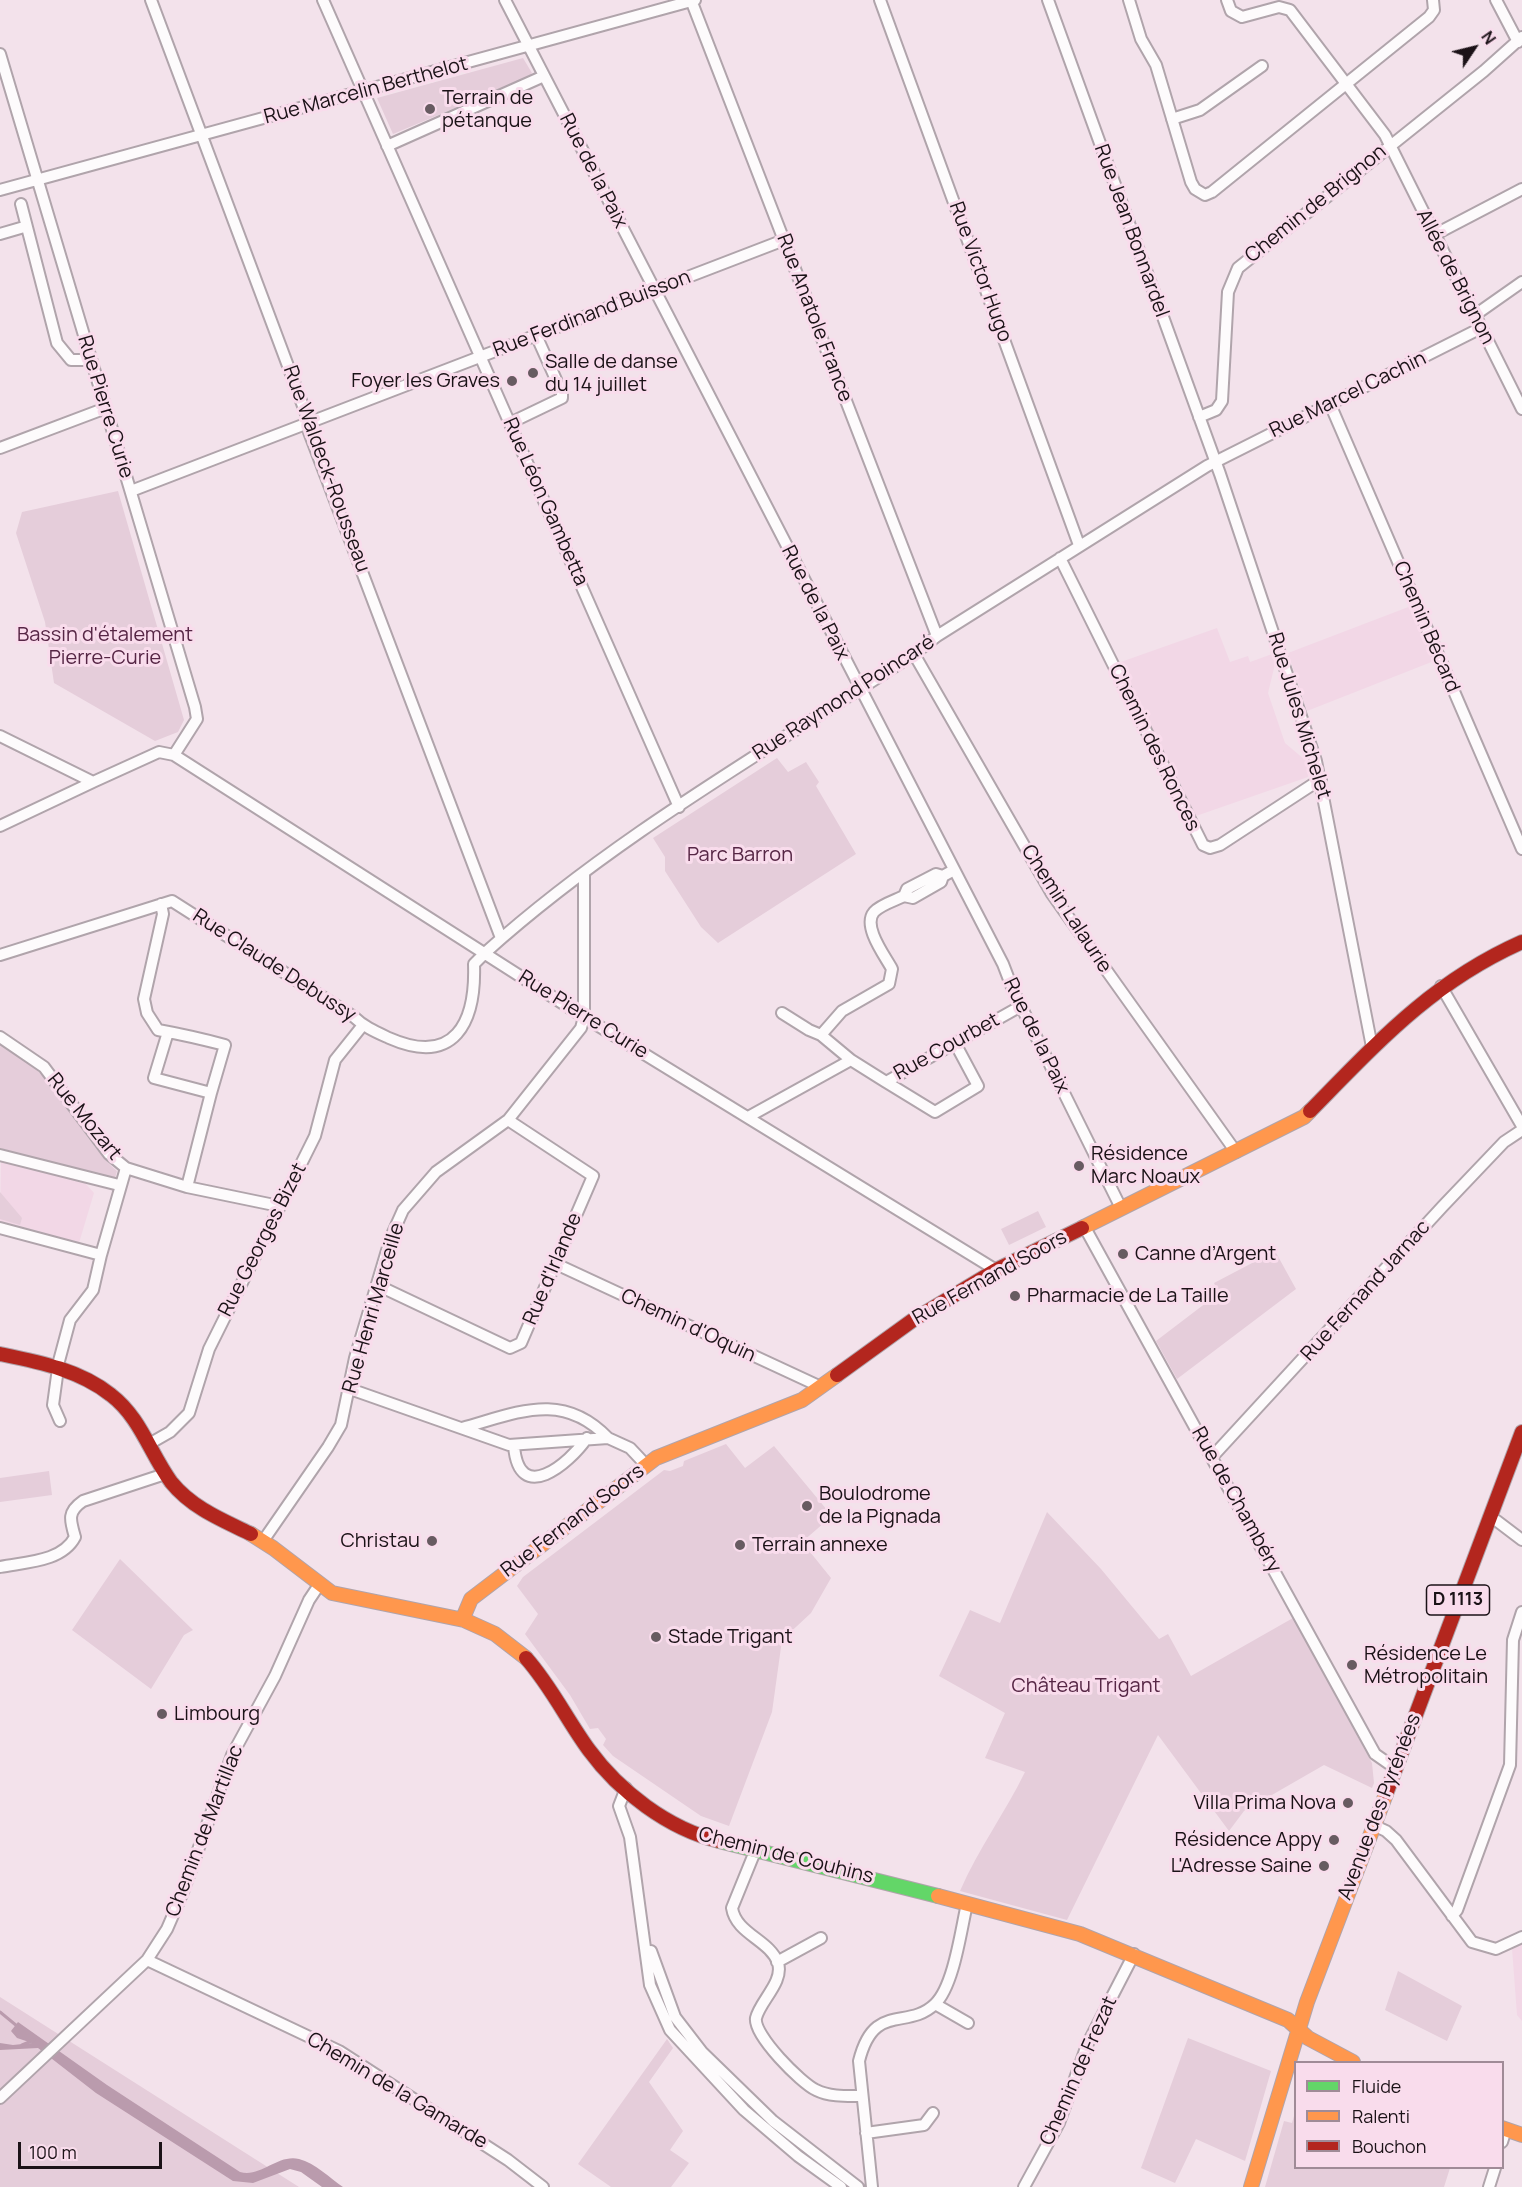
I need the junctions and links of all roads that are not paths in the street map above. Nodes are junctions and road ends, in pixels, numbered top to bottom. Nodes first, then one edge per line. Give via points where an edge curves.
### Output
1 (151, 0) edge
2 (323, 0) edge
3 (505, 0) edge
4 (693, 0) edge
5 (880, 0) edge
6 (1048, 0) edge
7 (1129, 0) edge
8 (1227, 0) edge
9 (1433, 0) edge
10 (1496, 0) edge
11 (1520, 39) edge
12 (528, 46) junction
13 (0, 54) edge
14 (1262, 66) dead end
15 (544, 76) junction
16 (1345, 84) junction
17 (364, 92) junction
18 (1172, 119) junction
19 (200, 136) junction
20 (1389, 145) junction
21 (387, 146) junction
22 (37, 180) junction
23 (1522, 189) edge
24 (0, 190) edge
25 (21, 204) dead end
26 (24, 227) junction
27 (0, 234) edge
28 (1434, 235) junction
29 (784, 240) junction
30 (1522, 282) edge
31 (654, 291) junction
32 (1474, 315) junction
33 (1481, 328) junction
34 (536, 335) junction
35 (480, 357) junction
36 (91, 360) junction
37 (1330, 404) junction
38 (106, 408) junction
39 (1522, 409) edge
40 (1199, 417) junction
41 (309, 422) junction
42 (510, 423) junction
43 (0, 448) edge
44 (1215, 462) junction
45 (131, 491) junction
46 (1079, 545) junction
47 (1060, 558) junction
48 (937, 636) junction
49 (914, 654) junction
50 (859, 690) junction
51 (0, 736) edge
52 (174, 755) junction
53 (1321, 779) junction
54 (93, 782) junction
55 (679, 807) junction
56 (0, 826) edge
57 (1522, 849) edge
58 (954, 870) junction
59 (584, 873) junction
60 (161, 904) junction
61 (501, 938) junction
62 (1522, 942) edge
63 (486, 952) junction
64 (0, 956) edge
65 (1441, 986) junction
66 (1021, 1006) junction
67 (782, 1013) dead end
68 (584, 1017) junction
69 (363, 1025) junction
70 (168, 1032) junction
71 (821, 1035) junction
72 (0, 1037) edge
73 (955, 1043) junction
74 (1372, 1047) junction
75 (851, 1060) junction
76 (886, 1082) junction
77 (211, 1093) junction
78 (748, 1117) junction
79 (508, 1120) junction
80 (1522, 1128) edge
81 (1236, 1152) junction
82 (0, 1155) edge
83 (126, 1168) junction
84 (119, 1185) junction
85 (187, 1187) junction
86 (279, 1206) junction
87 (1121, 1208) junction
88 (1084, 1226) junction
89 (0, 1228) edge
90 (101, 1255) junction
91 (556, 1264) junction
92 (996, 1270) junction
93 (377, 1286) junction
94 (0, 1354) edge
95 (59, 1368) junction
96 (820, 1387) junction
97 (350, 1389) junction
98 (60, 1421) dead end
99 (461, 1428) junction
100 (1522, 1432) edge
101 (587, 1438) junction
102 (608, 1438) junction
103 (149, 1444) junction
104 (514, 1446) junction
105 (1213, 1456) junction
106 (646, 1465) junction
107 (165, 1474) junction
108 (1489, 1518) junction
109 (1522, 1540) edge
110 (263, 1541) junction
111 (0, 1567) edge
112 (319, 1585) junction
113 (1522, 1612) edge
114 (463, 1618) junction
115 (1395, 1768) junction
116 (626, 1788) junction
117 (1373, 1825) junction
118 (756, 1849) junction
119 (968, 1904) junction
120 (1452, 1916) junction
121 (645, 1933) junction
122 (1522, 1937) edge
123 (821, 1938) dead end
124 (1134, 1954) junction
125 (147, 1960) junction
126 (777, 1962) junction
127 (935, 2004) junction
128 (968, 2023) dead end
129 (1299, 2029) junction
130 (1351, 2061) edge
131 (862, 2096) junction
132 (0, 2098) edge
133 (933, 2113) dead end
134 (866, 2133) junction
135 (1504, 2133) edge
136 (1522, 2135) edge
137 (1495, 2169) edge
138 (543, 2187) edge
139 (841, 2187) edge
140 (858, 2187) edge
141 (872, 2187) edge
142 (1024, 2187) edge
143 (1251, 2187) edge
144 (1489, 2187) edge

1 - 19 street, Rue Waldeck-Rousseau
2 - 17 street, Rue Léon Gambetta
3 - 12 street, Rue de la Paix
4 - 12 street, Rue Marcelin Berthelot
4 - 29 street, Rue Anatole France
5 - 46 street, Rue Victor Hugo
6 - 40 street, Rue Jean Bonnardel
7 - 18 street via 1141,39 1156,65
8 - 16 street, Allée de Brignon via 1231,11 1242,17 1287,8
9 - 16 street via 1434,10 1429,17
10 - 11 street
11 - 20 street, Chemin de Brignon
12 - 15 street, Rue de la Paix
12 - 17 street, Rue Marcelin Berthelot
13 - 22 street, Rue Pierre Curie
14 - 18 street via 1200,110
15 - 21 street
15 - 31 street, Rue de la Paix
16 - 18 street via 1208,194 1192,186
16 - 20 street, Allée de Brignon
17 - 19 street, Rue Marcelin Berthelot
17 - 21 street, Rue Léon Gambetta
19 - 22 street, Rue Marcelin Berthelot
19 - 41 street, Rue Waldeck-Rousseau
20 - 28 street, Allée de Brignon
20 - 40 street, Chemin de Brignon via 1238,268 1228,292 1222,401 1216,410
21 - 35 street, Rue Léon Gambetta
22 - 24 street, Rue Marcelin Berthelot
22 - 36 street, Rue Pierre Curie
23 - 28 street
25 - 26 street
26 - 27 street
26 - 36 street via 57,344 70,360
28 - 32 street, Allée de Brignon
29 - 31 street, Rue Ferdinand Buisson
29 - 48 street, Rue Anatole France
30 - 32 street
31 - 34 street, Rue Ferdinand Buisson
31 - 50 street, Rue de la Paix
32 - 33 street, Allée de Brignon
33 - 37 street, Rue Marcel Cachin
33 - 39 street, Allée de Brignon
34 - 35 street, Rue Ferdinand Buisson
34 - 42 street via 562,398
35 - 41 street, Rue Ferdinand Buisson
35 - 42 street, Rue Léon Gambetta
36 - 38 street, Rue Pierre Curie
37 - 44 street, Rue Marcel Cachin
37 - 57 street, Chemin Bécard
38 - 43 street
38 - 45 street, Rue Pierre Curie
40 - 44 street, Rue Jean Bonnardel
41 - 45 street, Rue Ferdinand Buisson
41 - 61 street, Rue Waldeck-Rousseau via 309,432
42 - 55 street, Rue Léon Gambetta
44 - 46 street, Rue Raymond Poincaré
44 - 53 street, Rue Jules Michelet
45 - 52 street, Rue Pierre Curie via 197,719
46 - 47 street, Rue Raymond Poincaré
47 - 48 street, Rue Raymond Poincaré
47 - 53 street, Chemin des Ronces via 1203,845 1221,845
48 - 49 street, Rue Raymond Poincaré
49 - 50 street, Rue Raymond Poincaré
49 - 81 street, Chemin Lalaurie via 1052,894
50 - 55 street, Rue Raymond Poincaré
50 - 58 street, Rue de la Paix
51 - 54 street
52 - 54 street, Rue Pierre Curie via 159,753
52 - 63 street, Rue Pierre Curie
53 - 74 street, Rue Jules Michelet
54 - 56 street
55 - 59 street, Rue Raymond Poincaré
58 - 66 street, Rue de la Paix
58 - 71 street via 913,898 904,896 874,911 870,920 872,932 892,969 889,984 843,1011
59 - 61 street, Rue Raymond Poincaré
59 - 68 street
60 - 64 street, Rue Claude Debussy
60 - 69 street, Rue Claude Debussy via 180,904
60 - 70 street via 163,914 144,999 147,1014 158,1030
61 - 63 street, Rue Raymond Poincaré
62 - 65 street, Rue Fernand Soors via 1488,957
63 - 68 street, Rue Pierre Curie
63 - 69 street, Rue Claude Debussy via 474,964 471,1011 462,1029 451,1038 435,1047 418,1047 402,1044
65 - 74 street, Rue Fernand Soors
65 - 80 street
66 - 73 street, Rue Courbet
66 - 87 street, Rue de la Paix
67 - 71 street, Rue Courbet
68 - 78 street, Rue Pierre Curie
68 - 79 street, Rue Henri Marceille via 581,1028
69 - 86 street, Rue Georges Bizet via 335,1060 315,1136
70 - 77 street via 154,1078
70 - 77 street via 225,1045
71 - 75 street, Rue Courbet
72 - 83 street, Rue Mozart via 44,1068 109,1154
73 - 76 street, Rue Courbet
73 - 76 street via 978,1086 935,1112
74 - 81 street, Rue Fernand Soors via 1311,1113
75 - 76 street, Rue Courbet
75 - 78 street
77 - 85 street
78 - 92 street, Rue Pierre Curie
79 - 91 street, Rue d'Irlande via 593,1176
79 - 93 street, Rue Henri Marceille via 435,1172 413,1197 391,1237
80 - 105 street, Rue Fernand Jarnac via 1443,1206
81 - 87 street, Rue Fernand Soors
82 - 84 street
83 - 84 street
83 - 85 street, Rue Mozart
84 - 90 street
85 - 86 street, Rue Mozart
86 - 103 street, Rue Georges Bizet via 209,1349 189,1413 170,1432
87 - 88 street, Rue Fernand Soors
88 - 92 street, Rue Fernand Soors
88 - 105 street, Rue de Chambéry
89 - 90 street
90 - 95 street via 93,1290 70,1320
91 - 93 street, Rue d'Irlande via 521,1343 510,1348
91 - 96 street, Chemin d'Oquin
92 - 96 street, Rue Fernand Soors via 913,1320
93 - 97 street, Rue Henri Marceille via 355,1358
94 - 95 street, Chemin de Couhins
95 - 98 street via 53,1405
95 - 103 street, Chemin de Couhins via 87,1377 107,1391 129,1412
96 - 106 street, Rue Fernand Soors via 796,1403 675,1449
97 - 99 street
97 - 110 street, Rue Henri Marceille via 336,1434
99 - 102 street via 549,1407 583,1419
99 - 104 street
100 - 108 street, Avenue des Pyrénées / D 1113
101 - 102 street
101 - 104 street
101 - 104 street via 559,1469 541,1477 521,1469
102 - 106 street via 630,1448
103 - 107 street, Chemin de Couhins
105 - 115 street, Rue de Chambéry via 1375,1754
106 - 114 street, Rue Fernand Soors via 471,1599
107 - 110 street, Chemin de Couhins via 194,1505
107 - 111 street via 83,1501 73,1508 69,1517 75,1537 60,1554
108 - 109 street
108 - 115 street, Avenue des Pyrénées / D 1113
110 - 112 street, Chemin de Couhins
112 - 114 street, Chemin de Couhins via 350,1599
112 - 125 street, Chemin de Martillac via 232,1755 180,1902
113 - 120 street via 1513,1640 1510,1765
114 - 116 street, Chemin de Couhins via 494,1633 525,1656 598,1763
115 - 117 street, Avenue des Pyrénées / D 1113
116 - 118 street, Chemin de Couhins via 694,1833
116 - 121 street via 619,1806 630,1837
117 - 120 street via 1396,1840
117 - 129 street, Avenue des Pyrénées / D 1113
118 - 119 street, Chemin de Couhins
118 - 126 street via 733,1901 733,1912 738,1923
119 - 124 street, Chemin de Couhins via 1080,1934
119 - 127 street via 946,1986
120 - 122 street via 1478,1945 1496,1949
121 - 139 street via 650,1985 670,2030 744,2110
121 - 140 street via 675,2017 696,2046 773,2121
123 - 126 street
124 - 129 street, Chemin de Couhins via 1288,2020
124 - 142 street, Chemin de Frezat via 1086,2045 1059,2123
125 - 132 street, Chemin de Martillac
125 - 138 street, Chemin de la Gamarde via 339,2052 508,2160
126 - 131 street via 778,1976 756,2017 760,2035 810,2086 830,2094
127 - 128 street
127 - 131 street via 887,2021 871,2032 859,2061
129 - 130 street, Chemin de Couhins
129 - 143 street, Avenue des Pyrénées / D 1113
131 - 134 street
133 - 134 street via 924,2125
134 - 141 street
135 - 136 street
137 - 144 street

